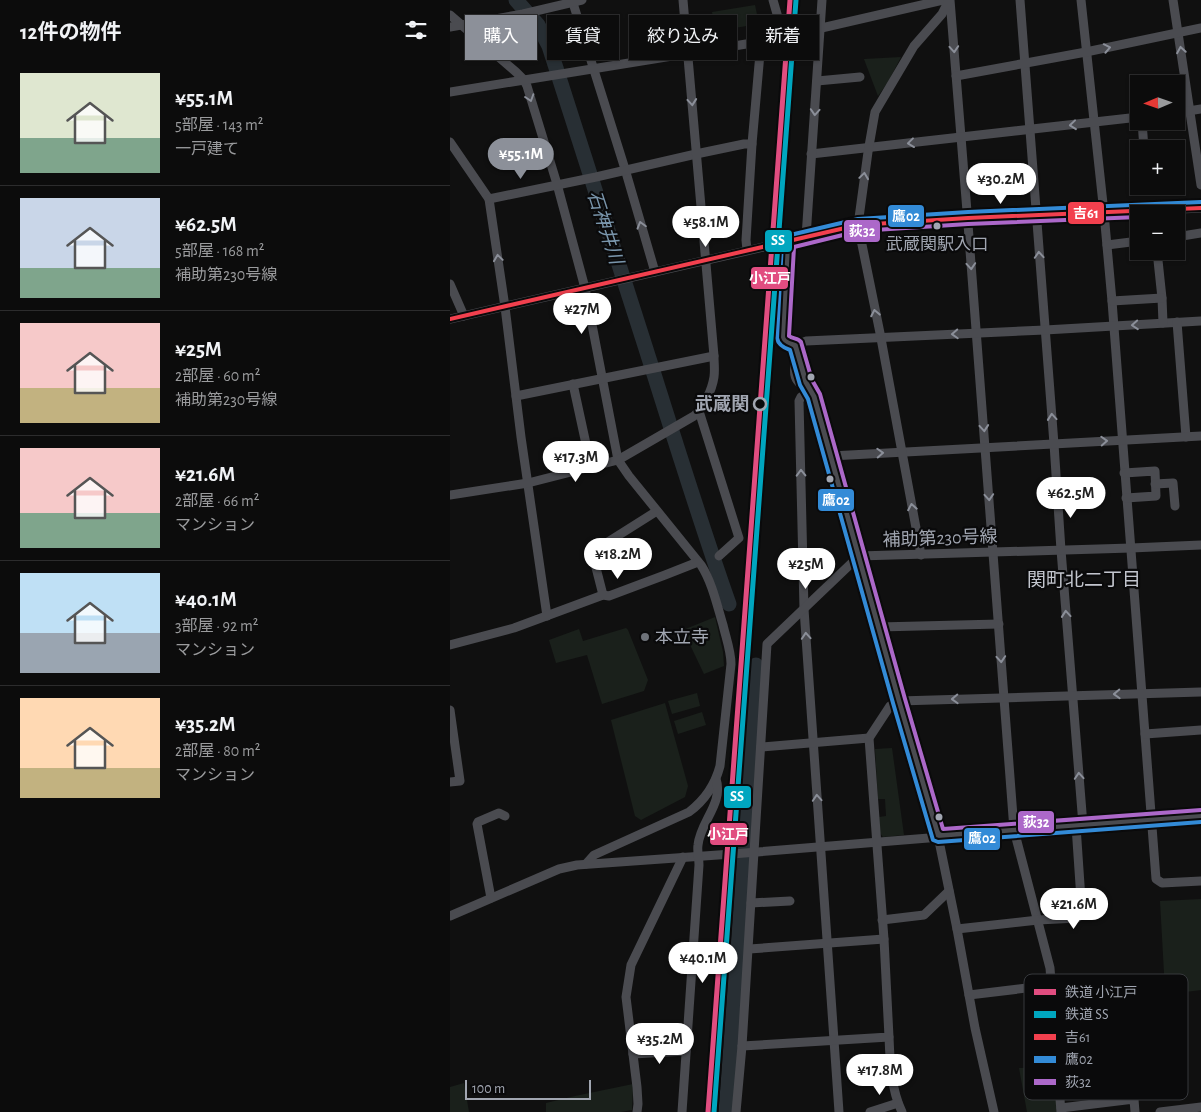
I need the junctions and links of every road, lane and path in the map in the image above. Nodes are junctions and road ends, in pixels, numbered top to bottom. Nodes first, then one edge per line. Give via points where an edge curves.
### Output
1 (683, 0) edge
2 (773, 0) edge
3 (822, 0) edge
4 (943, 0) edge
5 (950, 0) edge
6 (1020, 0) edge
7 (1083, 0) edge
8 (1173, 0) edge
9 (577, 1) edge
10 (450, 14) edge
11 (684, 15) edge
12 (777, 15) edge
13 (463, 25) junction
14 (450, 27) edge
15 (821, 28) junction
16 (1201, 28) edge
17 (1178, 33) junction
18 (1086, 52) junction
19 (644, 60) edge
20 (688, 60) edge
21 (759, 60) edge
22 (1024, 63) junction
23 (594, 68) junction
24 (956, 76) junction
25 (860, 77) dead end
26 (524, 80) junction
27 (817, 80) junction
28 (450, 92) edge
29 (1201, 110) edge
30 (1185, 111) edge
31 (1190, 111) junction
32 (1130, 118) edge
33 (1094, 122) junction
34 (1030, 129) junction
35 (961, 137) junction
36 (450, 142) edge
37 (752, 144) junction
38 (868, 148) junction
39 (696, 154) junction
40 (811, 154) junction
41 (1199, 158) edge
42 (625, 170) junction
43 (558, 184) junction
44 (1201, 185) edge
45 (489, 199) junction
46 (1201, 208) edge
47 (1104, 213) junction
48 (1036, 215) junction
49 (968, 218) junction
50 (858, 224) junction
51 (1201, 233) edge
52 (1185, 236) edge
53 (806, 237) junction
54 (788, 242) junction
55 (1130, 242) edge
56 (1107, 245) junction
57 (747, 250) junction
58 (706, 260) junction
59 (1158, 260) edge
60 (654, 272) junction
61 (450, 284) edge
62 (585, 288) junction
63 (1162, 298) junction
64 (1112, 301) junction
65 (504, 307) junction
66 (464, 316) junction
67 (450, 320) edge
68 (1201, 321) edge
69 (1177, 322) junction
70 (1163, 323) junction
71 (1114, 326) junction
72 (1045, 330) junction
73 (976, 333) junction
74 (880, 338) junction
75 (796, 349) junction
76 (714, 356) junction
77 (603, 378) junction
78 (573, 384) junction
79 (809, 389) junction
80 (516, 396) junction
81 (699, 411) junction
82 (1201, 436) edge
83 (1186, 437) junction
84 (1122, 440) junction
85 (1054, 444) junction
86 (986, 448) junction
87 (902, 452) junction
88 (831, 456) junction
89 (618, 460) junction
90 (591, 467) junction
91 (1124, 473) junction
92 (528, 483) junction
93 (1155, 484) junction
94 (450, 495) edge
95 (1126, 498) junction
96 (1175, 506) dead end
97 (657, 511) junction
98 (1201, 545) edge
99 (1131, 548) junction
100 (1061, 550) junction
101 (994, 553) junction
102 (921, 555) junction
103 (719, 556) dead end
104 (860, 556) junction
105 (698, 562) junction
106 (603, 595) junction
107 (804, 609) junction
108 (547, 616) junction
109 (999, 624) junction
110 (879, 627) junction
111 (450, 645) edge
112 (1201, 692) edge
113 (1142, 694) junction
114 (1073, 696) junction
115 (1004, 697) junction
116 (899, 701) junction
117 (450, 710) edge
118 (1201, 730) edge
119 (1145, 734) junction
120 (869, 738) junction
121 (813, 743) junction
122 (761, 747) junction
123 (716, 779) junction
124 (450, 782) edge
125 (505, 816) dead end
126 (1201, 816) edge
127 (1152, 820) junction
128 (1079, 825) junction
129 (1014, 830) junction
130 (938, 836) junction
131 (876, 842) junction
132 (820, 846) junction
133 (752, 852) junction
134 (699, 856) junction
135 (683, 857) junction
136 (586, 864) junction
137 (1201, 881) edge
138 (949, 891) junction
139 (491, 898) junction
140 (790, 901) dead end
141 (751, 903) junction
142 (450, 916) edge
143 (882, 920) junction
144 (1038, 920) junction
145 (957, 929) junction
146 (884, 939) junction
147 (826, 944) junction
148 (748, 949) junction
149 (1051, 974) edge
150 (1024, 988) edge
151 (969, 995) junction
152 (889, 1037) junction
153 (834, 1040) junction
154 (742, 1046) junction
155 (686, 1051) junction
156 (633, 1054) junction
157 (898, 1103) junction
158 (1201, 1107) edge
159 (1061, 1110) edge
160 (637, 1112) edge
161 (682, 1112) edge
162 (736, 1112) edge
163 (839, 1112) edge
164 (870, 1112) edge
165 (902, 1112) edge
166 (994, 1112) edge
167 (1135, 1112) edge
168 (1160, 1112) edge

1 - 11 street
2 - 12 street
3 - 15 street
4 - 15 street
5 -> 24 street
5 - 38 street via 914,46 875,112
6 - 22 street
7 - 18 street
8 - 17 street
9 - 13 street
9 - 23 street
10 - 13 street
13 - 14 street
13 - 26 street
15 - 27 street
16 - 17 street
18 -> 17 street
31 -> 17 street
18 - 22 street
18 - 33 street
19 - 23 street
20 -> 39 street
21 - 37 street
22 - 24 street
22 - 34 street
23 - 26 street
23 - 42 street
24 - 35 street
25 - 27 street
26 - 28 street
26 -> 43 street
27 -> 40 street
29 - 31 street
30 - 31 street
31 - 41 street
32 - 33 street
33 -> 34 street
33 - 47 street
34 - 35 street
34 - 48 street
35 -> 38 street
35 - 49 street
36 - 45 street
37 - 39 street
37 - 57 street
38 - 40 street
50 -> 38 street
39 - 42 street
39 - 58 street
40 - 53 street
41 - 44 street
42 - 43 street
60 -> 42 street
43 - 45 street
43 - 62 street
65 -> 45 street
46 - 47 street
47 - 48 street
47 - 56 street
48 - 49 street
72 -> 48 street
49 - 50 street
49 -> 73 street
50 - 53 street
74 -> 50 street
51 - 52 street
53 - 54 street
54 - 57 street
54 - 75 street via 783,338
55 - 56 street
56 - 64 street
57 - 58 street
58 - 60 street
58 - 76 street
59 - 63 street
60 - 62 street
61 - 66 street
62 - 65 street
62 - 77 street
63 - 64 street
63 - 70 street
64 - 71 street
65 - 66 street
65 - 80 street
66 - 67 street
68 - 69 street
69 - 70 street
69 - 83 street
70 -> 71 street
71 - 72 street
71 - 84 street
72 - 73 street
85 -> 72 street
73 -> 74 street
73 -> 86 street
74 - 75 street via 806,341
74 - 87 street
75 - 79 street via 797,382
76 - 77 street
76 - 81 street via 714,376
77 - 78 street
77 - 89 street
78 - 80 street
78 - 90 street
79 - 88 street via 814,396
107 -> 79 street via 800,401
80 - 92 street
81 - 89 street
81 - 103 street via 739,538
82 - 83 street
83 - 84 street
85 -> 84 street
84 - 91 street
85 - 86 street
85 - 100 street
86 - 87 street
86 -> 101 street
88 -> 87 street
102 -> 87 street
88 - 104 street
89 - 90 street
89 - 97 street
90 - 92 street
91 - 93 street via 1155,471
91 - 95 street
92 - 94 street
92 - 108 street
93 - 95 street via 1156,496
93 - 96 street via 1173,482
95 - 99 street
97 - 105 street
97 - 106 street via 592,552
98 - 99 street, 補助第230号線
99 - 100 street, 補助第230号線
99 - 113 street
100 - 101 street, 補助第230号線
114 -> 100 street
101 - 102 street, 補助第230号線
101 - 109 street
102 - 104 street, 補助第230号線
104 - 107 street
104 - 110 street
105 - 106 street via 609,596
105 - 123 street via 707,574 731,655
106 - 108 street
121 -> 107 street
107 - 122 street via 767,644
108 - 111 street
109 - 110 street
109 -> 115 street
110 - 116 street
112 - 113 street
113 -> 114 street
113 - 119 street
114 - 115 street
128 -> 114 street
115 -> 116 street
115 - 129 street
116 - 120 street via 890,706
116 - 130 street
117 - 124 street via 460,781
118 - 119 street
119 - 127 street
120 - 121 street
120 - 131 street
121 - 122 street
132 -> 121 street
122 - 133 street
123 - 134 street via 718,795 699,839
123 - 136 street via 701,802 689,812 594,855
125 - 139 street via 499,813 477,824
126 - 127 street
127 - 128 street
127 - 137 street via 1156,879 1162,883
128 - 129 street
128 - 144 street via 1082,914 1077,918
129 - 130 street
129 - 144 street
130 - 131 street
130 - 138 street
131 - 132 street
131 - 143 street
132 - 133 street
132 - 147 street
133 - 134 street
133 - 141 street
134 - 135 street
134 - 155 street
135 - 136 street
135 - 156 street via 631,965 626,997
136 - 139 street via 559,869
138 - 143 street via 924,915
138 - 145 street
139 - 142 street
140 - 141 street
141 - 148 street
143 - 146 street
144 - 145 street
144 - 149 street
145 - 151 street
146 - 147 street
146 - 152 street
147 - 148 street
147 - 153 street
148 - 154 street
150 - 151 street
151 - 166 street
152 - 153 street
152 - 157 street via 891,1071
153 - 154 street
153 - 163 street
154 - 162 street
155 - 156 street
155 - 161 street
156 - 160 street
157 - 164 street
157 - 165 street
158 - 168 street
159 - 167 street via 1134,1100

